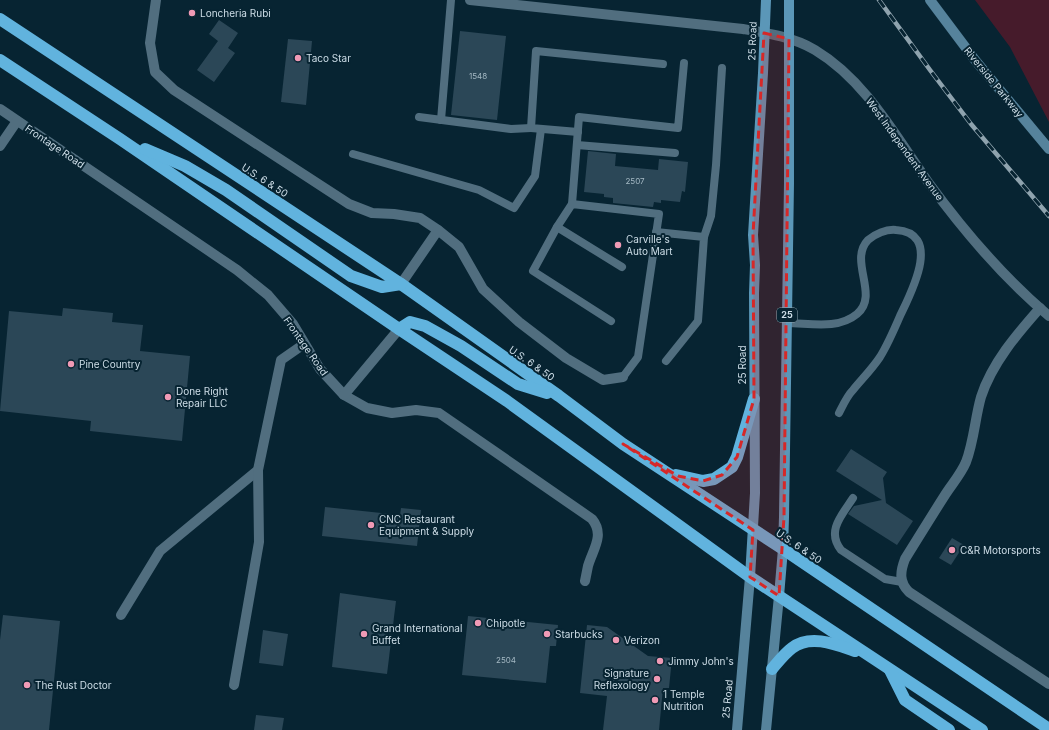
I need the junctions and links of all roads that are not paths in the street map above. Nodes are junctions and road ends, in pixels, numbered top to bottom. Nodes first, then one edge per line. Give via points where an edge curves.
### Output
1 (156, 0) edge
2 (451, 0) edge
3 (470, 0) edge
4 (766, 0) edge
5 (789, 0) edge
6 (932, 0) edge
7 (0, 19) edge
8 (0, 60) edge
9 (684, 63) dead end
10 (663, 64) dead end
11 (722, 68) dead end
12 (0, 109) edge
13 (419, 117) dead end
14 (440, 120) junction
15 (17, 121) junction
16 (531, 128) junction
17 (541, 129) junction
18 (578, 132) junction
19 (120, 139) junction
20 (577, 144) junction
21 (0, 146) edge
22 (1049, 149) edge
23 (675, 153) dead end
24 (353, 154) dead end
25 (572, 204) junction
26 (557, 227) junction
27 (438, 230) junction
28 (656, 232) junction
29 (704, 237) junction
30 (622, 267) dead end
31 (401, 284) junction
32 (1040, 308) junction
33 (1049, 316) edge
34 (611, 322) dead end
35 (787, 323) junction
36 (399, 329) junction
37 (304, 344) junction
38 (666, 361) dead end
39 (623, 377) joint
40 (344, 395) junction
41 (559, 396) junction
42 (754, 399) junction
43 (838, 413) dead end
44 (623, 444) junction
45 (258, 470) junction
46 (853, 498) dead end
47 (753, 530) junction
48 (783, 549) junction
49 (750, 577) junction
50 (585, 581) dead end
51 (902, 582) junction
52 (779, 596) junction
53 (121, 615) dead end
54 (872, 657) junction
55 (772, 669) junction
56 (890, 669) junction
57 (1049, 684) edge
58 (234, 685) dead end
59 (1049, 729) edge
60 (737, 730) edge
61 (766, 730) edge
62 (949, 730) edge
63 (982, 730) edge

1 - 27 street via 150,43 155,72 174,90 349,204 372,213 420,218
2 - 14 lane
3 - 32 street, West Independent Avenue via 742,29 777,35 814,49 862,91 970,235
4 - 42 main road, 25 Road via 753,235
5 - 35 main road, 25
6 - 22 main road, Riverside Parkway via 939,13
7 - 31 highway, U.S. 6 & 50
8 - 19 highway
9 - 18 lane via 678,128 579,117
10 - 16 lane via 536,51
11 - 29 lane via 716,165 710,216
12 - 15 street, Frontage Road
13 - 14 lane
14 - 16 lane via 511,129
15 - 21 street
15 - 37 street, Frontage Road via 237,270 268,295 293,324
16 - 17 lane
17 - 18 lane
17 - 24 lane via 535,176 514,208 479,190
18 - 20 lane
19 - 31 highway via 185,166 226,190 351,276 382,287
19 - 36 highway
20 - 23 lane
20 - 25 lane
25 - 26 lane
25 - 28 lane via 659,214
26 - 30 lane
26 - 34 lane via 533,271
27 - 31 street
27 - 39 street via 459,247 483,289 519,322 566,358 603,380
28 - 29 lane
28 - 39 lane via 638,358
29 - 38 lane via 698,321
31 - 41 highway, U.S. 6 & 50
32 - 33 street, West Independent Avenue
32 - 51 street via 994,368 981,396 965,463 904,560
35 - 43 lane via 828,324 849,320 862,309 865,302 862,258 863,248 868,240 876,234 893,229 903,230 917,240 920,247 920,267 911,294 880,357
35 - 48 main road, 25
36 - 40 street
36 - 41 highway via 410,322 425,326 461,346 518,384
36 - 49 highway via 507,401
37 - 40 street, Frontage Road via 320,369
37 - 45 street via 280,360
40 - 50 street, Frontage Road via 367,408 392,413 416,410 439,413 592,519 599,532
41 - 44 highway, U.S. 6 & 50
42 - 44 highway via 737,457 732,467 714,479 703,481 678,476
42 - 47 main road, 25 Road
44 - 47 highway, U.S. 6 & 50
45 - 53 street via 160,551
45 - 58 street via 259,542
46 - 51 lane via 837,523 834,538 836,544 885,580
47 - 48 highway, U.S. 6 & 50
47 - 49 main road, 25 Road
48 - 52 main road, 25
48 - 59 highway, U.S. 6 & 50
49 - 52 highway
49 - 60 main road, 25 Road
51 - 57 street via 910,592
52 - 54 highway
52 - 55 main road, 25
54 - 55 highway via 831,642 811,641 798,644 791,649
54 - 56 highway
55 - 61 main road, 25
56 - 62 highway via 905,700
56 - 63 highway

